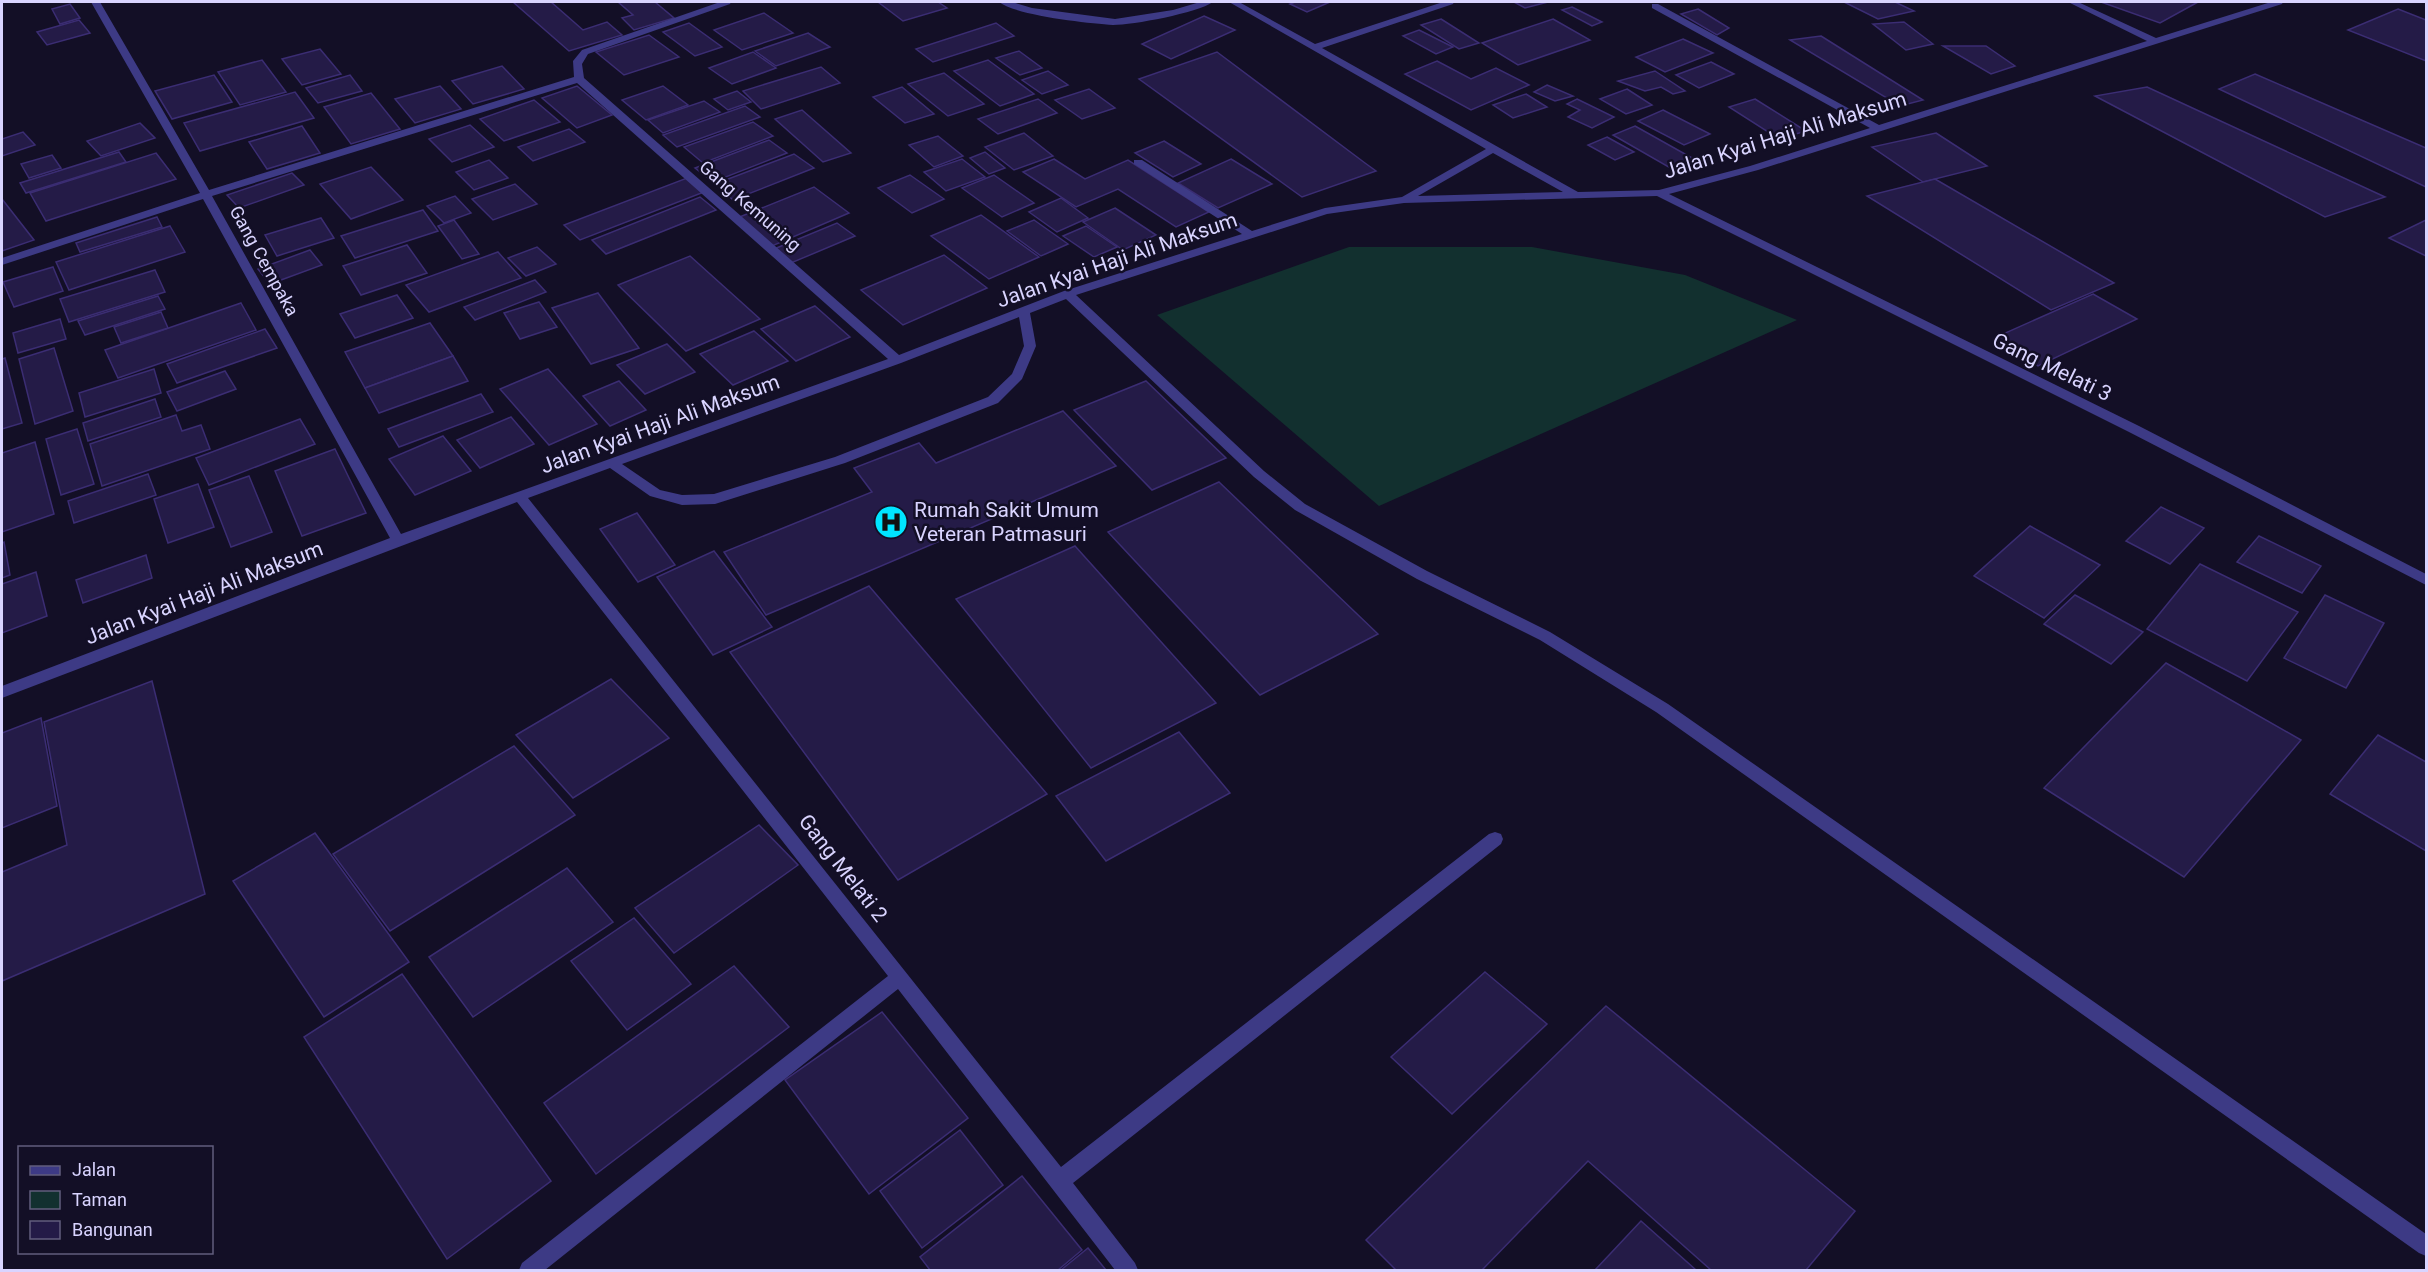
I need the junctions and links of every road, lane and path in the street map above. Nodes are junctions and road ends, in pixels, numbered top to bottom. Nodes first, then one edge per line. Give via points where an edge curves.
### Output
1 (94, 2) edge
2 (727, 2) edge
3 (1004, 2) edge
4 (1208, 2) edge
5 (1233, 2) edge
6 (1450, 2) edge
7 (2072, 2) edge
8 (2279, 2) edge
9 (1655, 6) dead end
10 (2155, 41) junction
11 (1317, 47) junction
12 (579, 79) junction
13 (1878, 129) junction
14 (1495, 148) junction
15 (1138, 162) dead end
16 (1659, 193) junction
17 (206, 194) junction
18 (1577, 196) junction
19 (1404, 200) junction
20 (1251, 235) junction
21 (2, 262) edge
22 (1068, 294) junction
23 (1024, 311) junction
24 (897, 360) junction
25 (612, 463) junction
26 (519, 496) junction
27 (398, 540) junction
28 (2427, 580) edge
29 (2, 692) edge
30 (1495, 839) dead end
31 (900, 977) junction
32 (1059, 1181) junction
33 (2427, 1246) edge
34 (529, 1270) edge
35 (1128, 1270) edge

1 - 17 street, Gang Cempaka
2 - 12 street via 585,52 578,57 576,66
3 - 4 street via 1031,11 1115,21 1174,13
5 - 11 street
6 - 11 street
7 - 10 street
8 - 10 street, Jalan Kyai Haji Ali Maksum
9 - 13 street
10 - 13 street, Jalan Kyai Haji Ali Maksum
11 - 14 street
12 - 17 street
12 - 24 street, Gang Kemuning
13 - 16 street, Jalan Kyai Haji Ali Maksum
14 - 18 street
14 - 19 street
15 - 20 street
16 - 18 street, Jalan Kyai Haji Ali Maksum
16 - 28 street, Gang Melati 3
17 - 21 street
17 - 27 street, Gang Cempaka
18 - 19 street, Jalan Kyai Haji Ali Maksum
19 - 20 street, Jalan Kyai Haji Ali Maksum via 1325,212
20 - 22 street, Jalan Kyai Haji Ali Maksum
22 - 23 street, Jalan Kyai Haji Ali Maksum
22 - 33 street via 1259,474 1300,507 1422,575 1545,636 1662,708
23 - 24 street, Jalan Kyai Haji Ali Maksum
23 - 25 street via 1030,346 1018,376 993,400 840,460 715,499 682,500 655,493
24 - 25 street, Jalan Kyai Haji Ali Maksum
25 - 26 street, Jalan Kyai Haji Ali Maksum
26 - 27 street, Jalan Kyai Haji Ali Maksum
26 - 31 street, Gang Melati 2
27 - 29 street, Jalan Kyai Haji Ali Maksum
30 - 32 street
31 - 32 street, Gang Melati 2
31 - 34 street
32 - 35 street, Gang Melati 2

